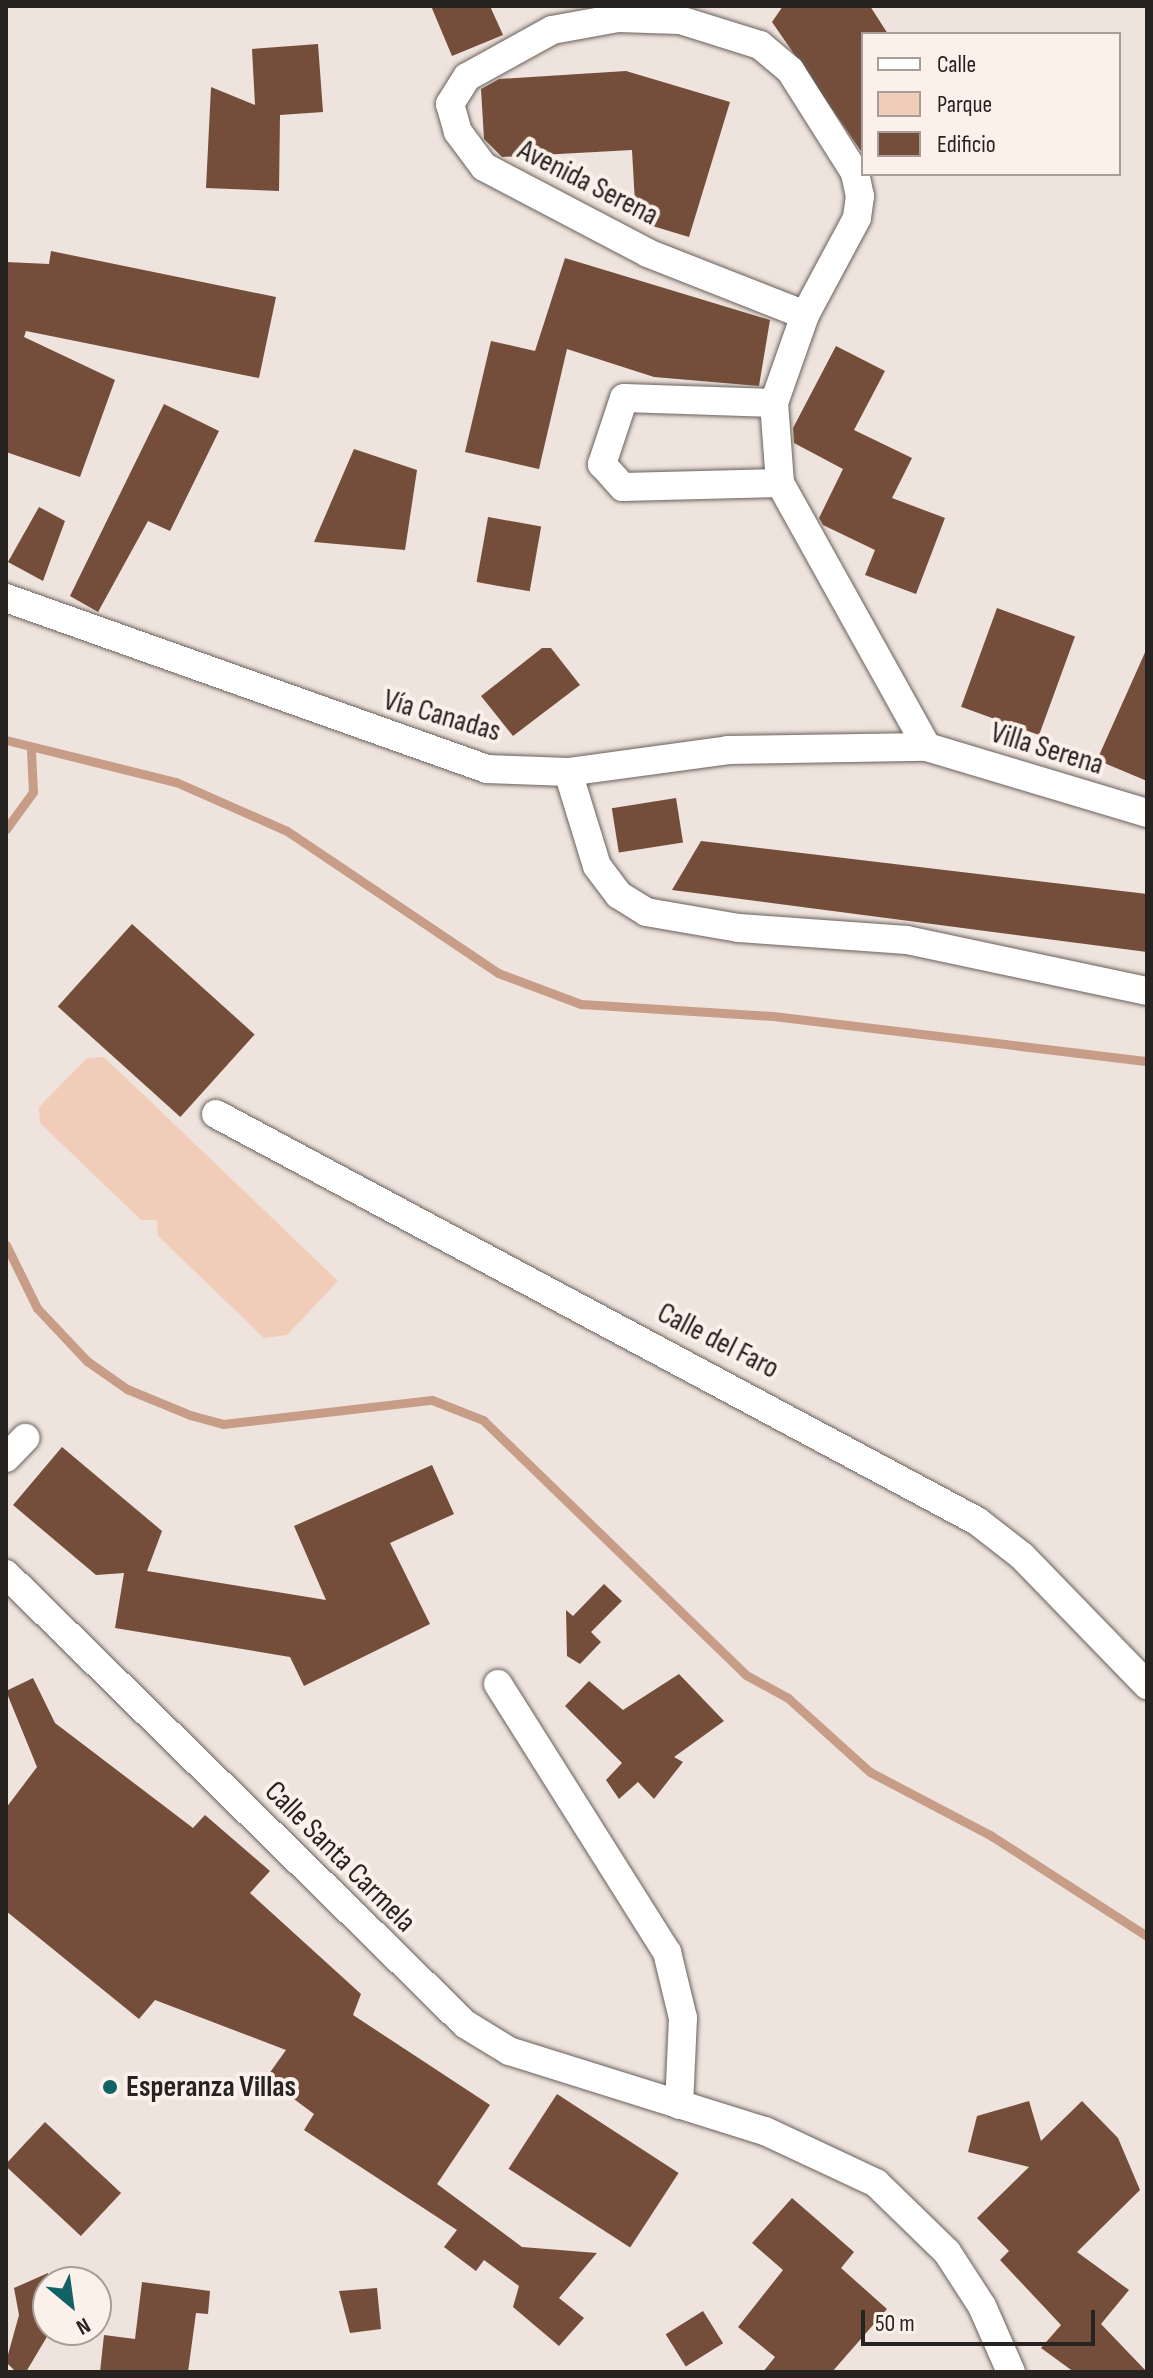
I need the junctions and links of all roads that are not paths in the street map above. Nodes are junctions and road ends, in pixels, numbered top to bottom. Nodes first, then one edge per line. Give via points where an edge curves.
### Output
1 (805, 315) junction
2 (774, 403) junction
3 (780, 483) junction
4 (6, 598) edge
5 (927, 747) junction
6 (568, 772) junction
7 (1147, 813) edge
8 (1147, 991) edge
9 (216, 1114) dead end
10 (6, 1574) edge
11 (498, 1684) dead end
12 (1147, 1685) edge
13 (679, 2105) junction
14 (1011, 2372) edge

1 - 1 street, Avenida Serena via 857,218 860,196 855,173 790,70 760,45 680,20 618,18 552,30 467,77 450,104 458,132 484,167 648,253
1 - 2 street, Avenida Serena
2 - 3 street, Avenida Serena
2 - 3 street via 624,398 602,464 623,487
3 - 5 street, Avenida Serena
4 - 6 street, Vía Canadas via 449,758 487,769
5 - 6 street, Vía Canadas via 728,750
5 - 7 street, Villa Serena
6 - 8 street via 597,866 619,895 646,912 739,928 907,940
9 - 12 street, Calle del Faro via 977,1521 1022,1556
10 - 13 street, Calle Santa Carmela via 465,2024 509,2051
11 - 13 street via 667,1952 683,2018
13 - 14 street, Calle Santa Carmela via 805,2146 903,2204 966,2280

